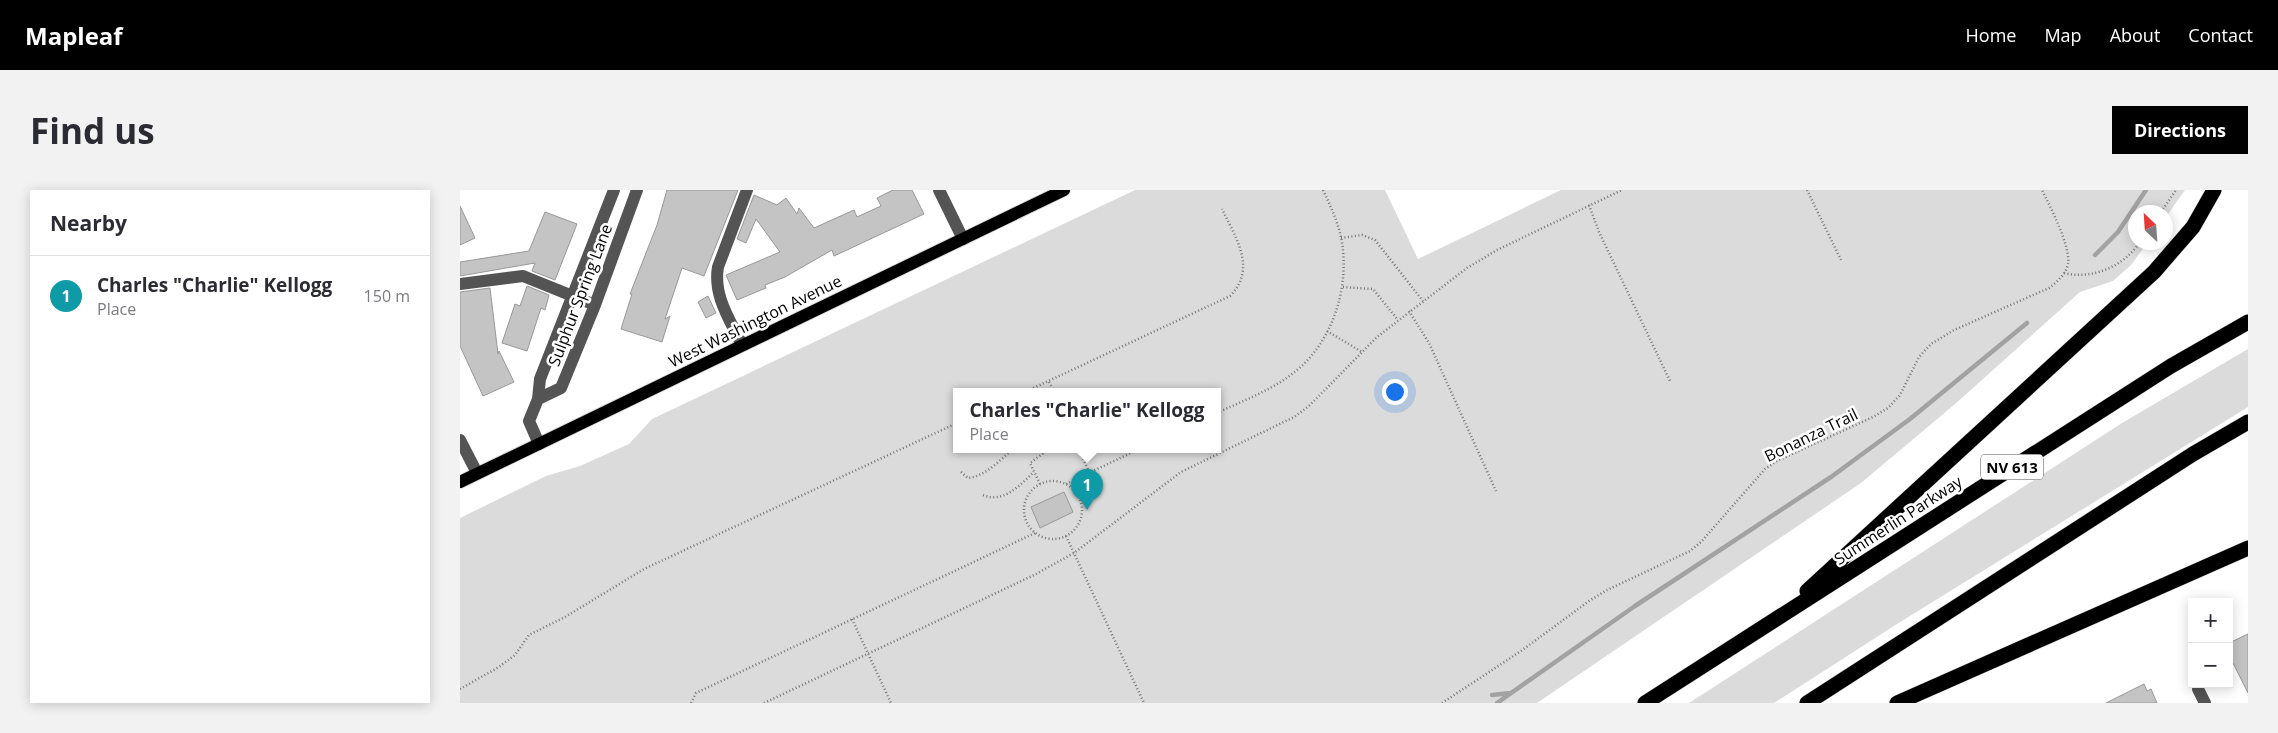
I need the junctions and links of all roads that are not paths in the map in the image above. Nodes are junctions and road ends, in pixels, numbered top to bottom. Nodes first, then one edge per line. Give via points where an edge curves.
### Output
1 (614, 190) edge
2 (637, 190) edge
3 (747, 190) edge
4 (938, 190) edge
5 (1064, 190) edge
6 (2214, 190) edge
7 (962, 239) junction
8 (460, 284) edge
9 (572, 296) junction
10 (595, 305) junction
11 (2248, 322) edge
12 (742, 345) junction
13 (538, 399) junction
14 (2248, 422) edge
15 (460, 440) edge
16 (539, 444) junction
17 (477, 473) junction
18 (460, 482) edge
19 (2248, 548) edge
20 (1779, 617) junction
21 (2198, 689) dead end
22 (1645, 703) edge
23 (1807, 703) edge
24 (1897, 703) edge
25 (2205, 703) edge

1 - 9 street, Sulphur Spring Lane
2 - 10 street, Sulphur Spring Lane
3 - 12 street via 716,280 719,297
4 - 7 street
5 - 7 main road, West Washington Avenue
6 - 20 highway via 2193,227 2154,272
7 - 12 main road, West Washington Avenue
8 - 9 street via 523,276
9 - 10 street
9 - 13 street, Sulphur Spring Lane via 540,380
10 - 13 street, Sulphur Spring Lane via 561,388
11 - 20 highway, Summerlin Parkway / NV 613 via 2171,366
12 - 16 main road, West Washington Avenue
13 - 16 street, Sulphur Spring Lane via 529,422
14 - 23 highway via 2193,454
15 - 17 street
16 - 17 main road, West Washington Avenue
17 - 18 main road, West Washington Avenue
19 - 24 highway
20 - 22 highway, Summerlin Parkway / NV 613
21 - 25 street

